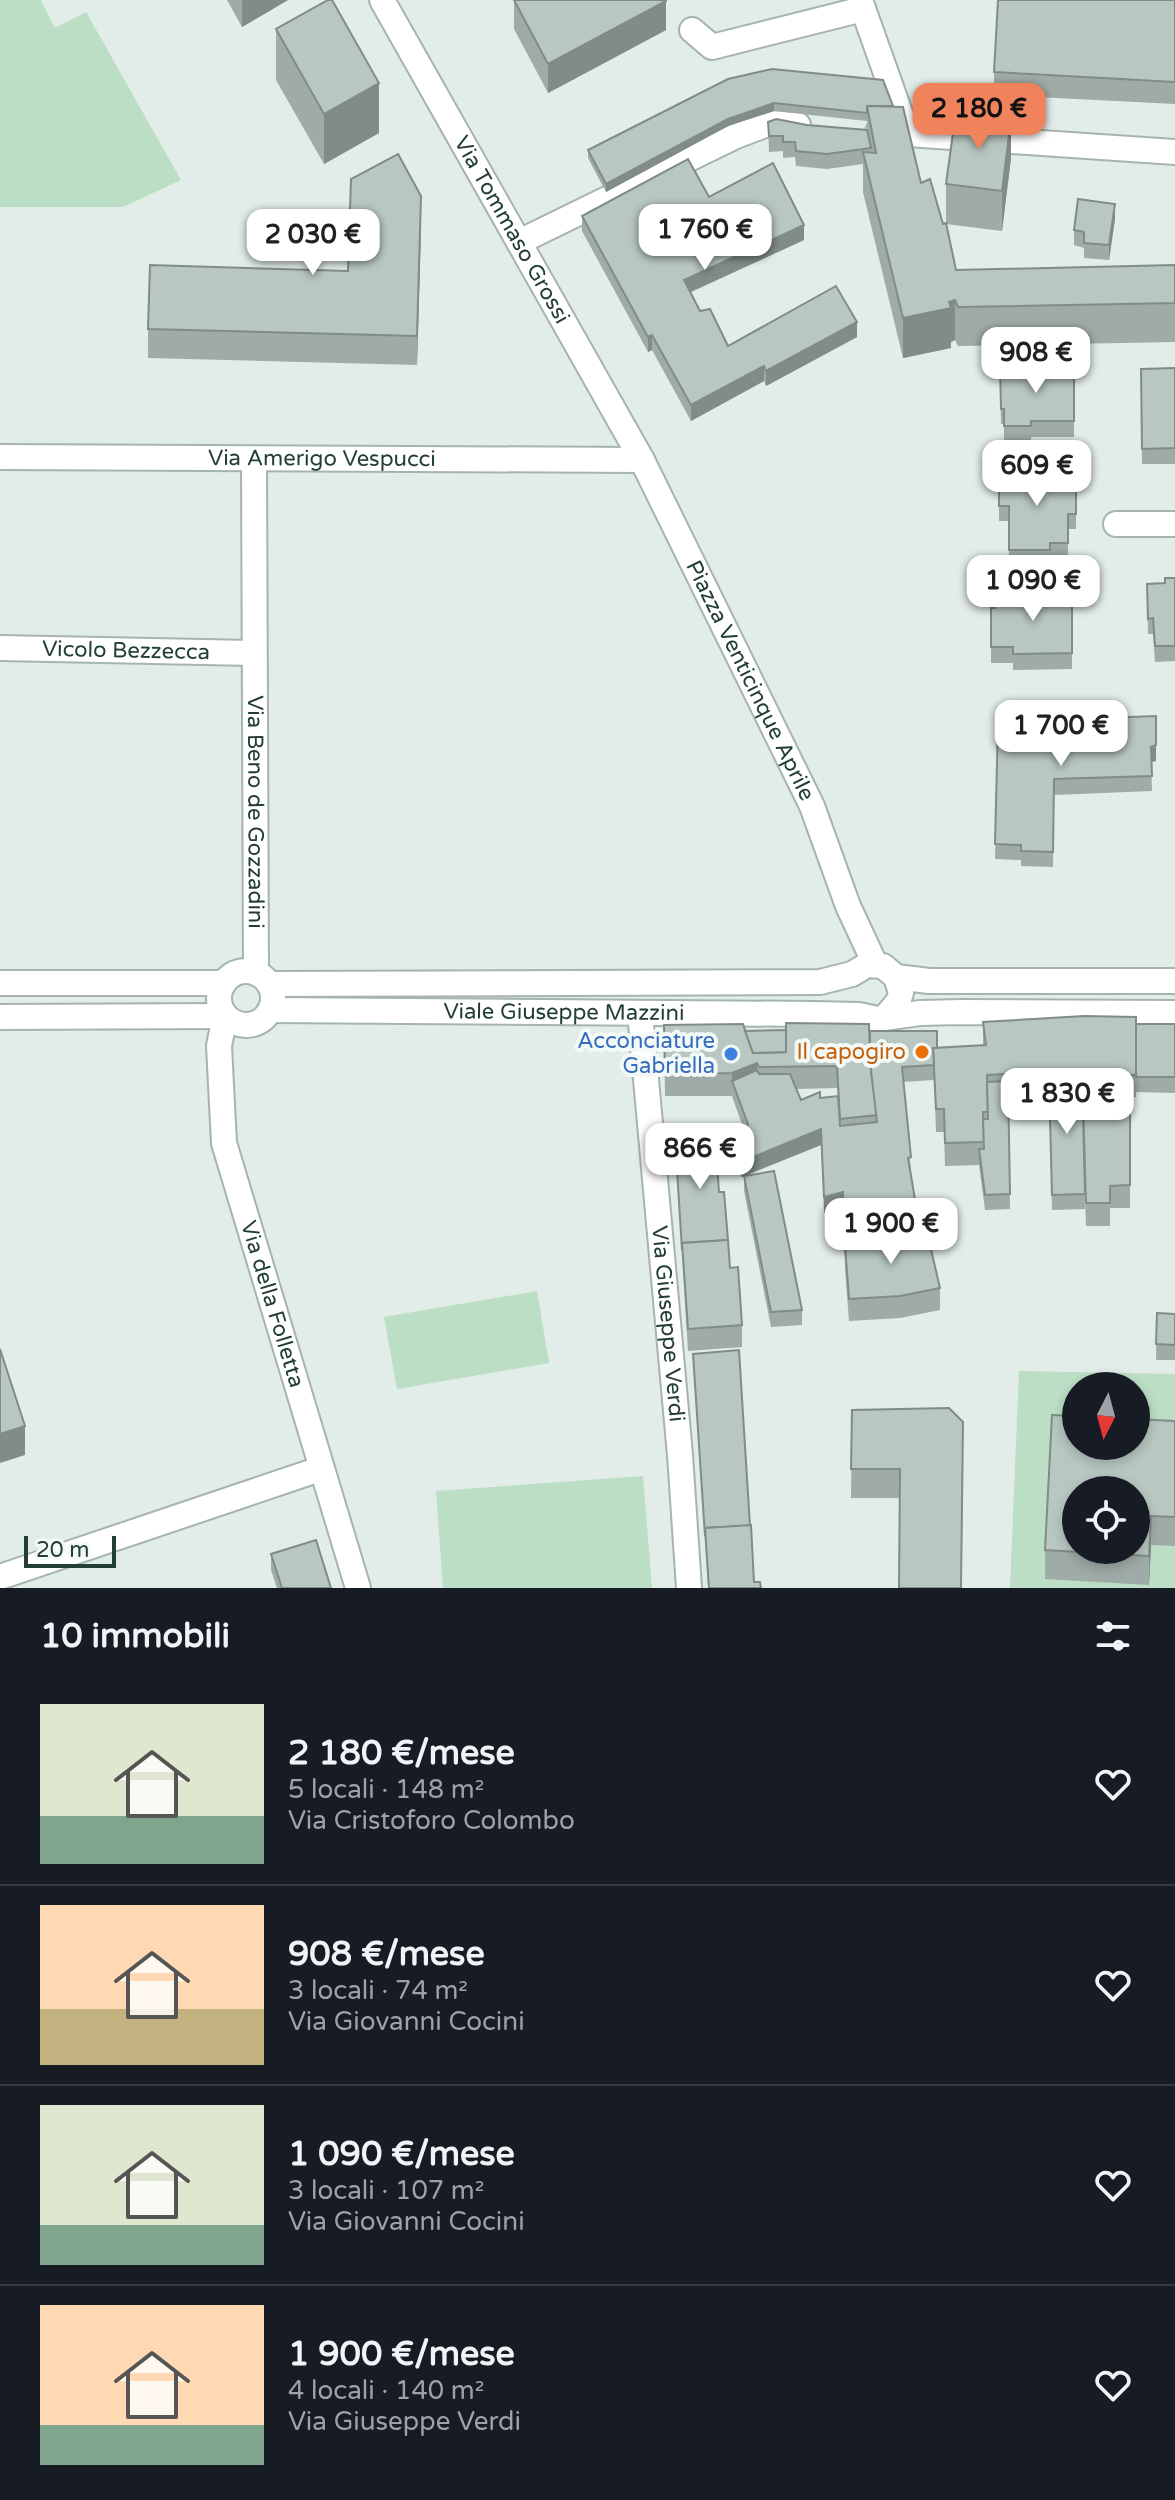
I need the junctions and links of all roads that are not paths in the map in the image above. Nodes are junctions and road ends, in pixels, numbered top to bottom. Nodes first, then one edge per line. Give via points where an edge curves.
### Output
1 (382, 0) edge
2 (862, 4) edge
3 (692, 30) dead end
4 (816, 127) edge
5 (862, 131) edge
6 (908, 135) junction
7 (1175, 152) edge
8 (519, 242) junction
9 (0, 457) edge
10 (254, 460) junction
11 (642, 460) junction
12 (1116, 524) dead end
13 (1175, 524) edge
14 (0, 648) edge
15 (253, 653) junction
16 (862, 969) junction
17 (896, 977) junction
18 (262, 978) junction
19 (1175, 981) edge
20 (0, 983) edge
21 (224, 983) junction
22 (270, 1010) junction
23 (640, 1013) junction
24 (1175, 1013) edge
25 (859, 1015) junction
26 (225, 1016) junction
27 (886, 1016) junction
28 (0, 1017) edge
29 (320, 1469) junction
30 (0, 1577) edge
31 (358, 1588) edge
32 (689, 1588) edge

1 - 8 street, Via Tommaso Grossi
2 - 3 street via 712,47
2 - 6 street
4 - 8 street via 770,123 736,136
5 - 6 street
6 - 7 street
8 - 11 street, Via Tommaso Grossi
9 - 10 street, Via Amerigo Vespucci
10 - 11 street, Via Amerigo Vespucci
10 - 15 street, Via Beno de Gozzadini
11 - 16 street, Piazza Venticinque Aprile via 812,806 848,906
12 - 13 street
14 - 15 street, Vicolo Bezzecca
15 - 18 street, Via Beno de Gozzadini
16 - 17 street via 891,971
16 - 18 street, Viale Giuseppe Mazzini via 820,982
16 - 25 street via 846,991
17 - 19 street
17 - 27 street via 901,993
18 - 21 street via 238,972
18 - 22 street via 273,993
20 - 21 street
21 - 26 street via 219,999
22 - 23 street, Viale Giuseppe Mazzini
22 - 26 street via 249,1025
23 - 25 street, Viale Giuseppe Mazzini
23 - 32 street, Via Giuseppe Verdi
24 - 27 street, Viale Giuseppe Mazzini
25 - 27 street, Viale Giuseppe Mazzini
26 - 28 street
26 - 29 street, Via della Folletta via 219,1046 224,1143
29 - 30 street
29 - 31 street, Via della Folletta

